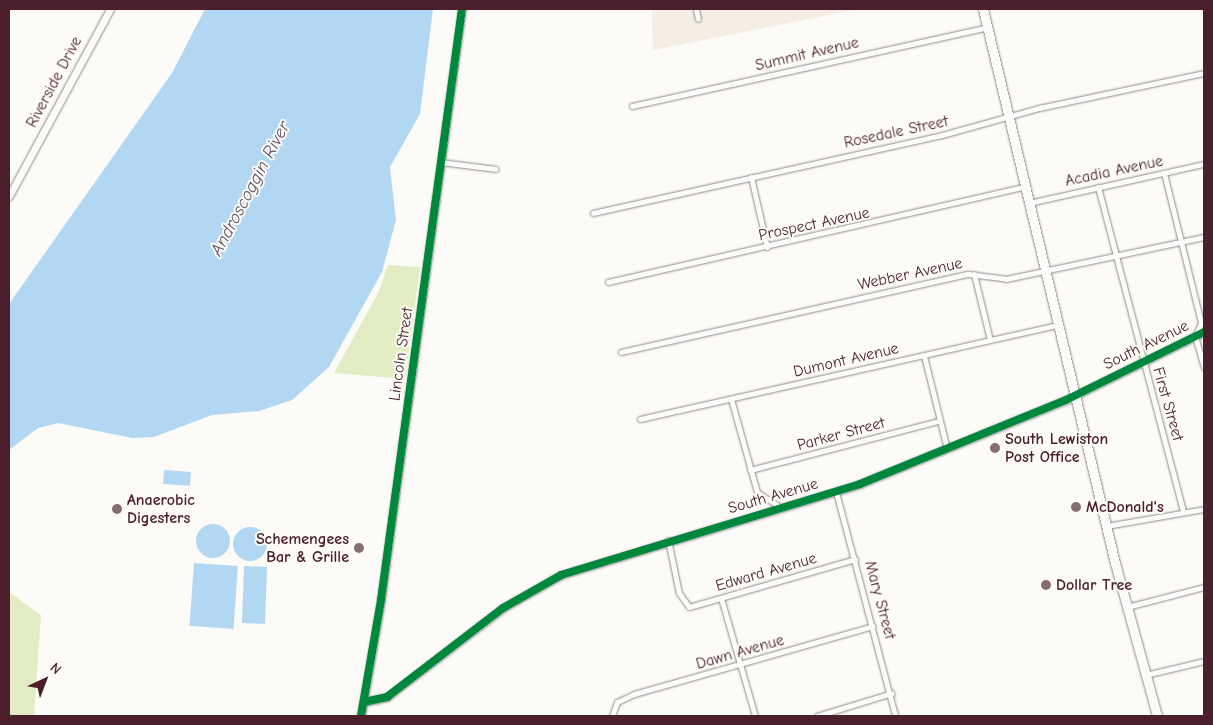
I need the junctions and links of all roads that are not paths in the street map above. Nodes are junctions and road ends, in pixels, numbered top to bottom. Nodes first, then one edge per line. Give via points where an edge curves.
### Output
1 (110, 9) edge
2 (462, 9) edge
3 (696, 9) edge
4 (983, 9) edge
5 (698, 19) dead end
6 (987, 27) junction
7 (1204, 74) edge
8 (632, 106) dead end
9 (1008, 117) junction
10 (441, 162) junction
11 (1204, 164) edge
12 (496, 169) dead end
13 (1164, 173) junction
14 (751, 177) junction
15 (1098, 186) junction
16 (1024, 187) junction
17 (9, 196) edge
18 (1028, 203) junction
19 (593, 213) dead end
20 (1204, 237) edge
21 (1181, 242) junction
22 (767, 247) junction
23 (1114, 256) junction
24 (1045, 271) junction
25 (974, 274) junction
26 (608, 282) dead end
27 (1058, 325) junction
28 (1204, 332) edge
29 (1195, 336) junction
30 (990, 340) junction
31 (621, 352) dead end
32 (924, 356) junction
33 (1143, 362) junction
34 (1204, 368) edge
35 (1075, 395) junction
36 (731, 399) junction
37 (640, 419) dead end
38 (938, 421) junction
39 (947, 449) junction
40 (750, 470) junction
41 (836, 492) junction
42 (782, 508) junction
43 (1204, 508) edge
44 (1183, 512) junction
45 (1106, 526) junction
46 (668, 539) junction
47 (855, 559) junction
48 (1204, 587) edge
49 (721, 598) junction
50 (1126, 607) junction
51 (873, 626) junction
52 (1204, 661) edge
53 (739, 664) junction
54 (1145, 675) junction
55 (892, 694) junction
56 (364, 702) junction
57 (361, 716) edge
58 (612, 716) edge
59 (755, 716) edge
60 (817, 716) edge
61 (895, 716) edge
62 (1157, 716) edge

1 - 17 street, Riverside Drive
2 - 10 street, Lincoln Street
3 - 5 street
4 - 6 highway
6 - 8 street, Summit Avenue
6 - 9 highway
7 - 9 street, Rosedale Street
9 - 14 street, Rosedale Street
9 - 16 highway
10 - 12 street
10 - 56 street, Lincoln Street
11 - 13 street, Acadia Avenue
13 - 15 street, Acadia Avenue
13 - 21 street
14 - 19 street, Rosedale Street
14 - 22 street
15 - 18 street, Acadia Avenue
15 - 23 street, First Street
16 - 18 highway
16 - 22 street, Prospect Avenue
18 - 24 highway
20 - 21 street, Webber Avenue
21 - 23 street, Webber Avenue
21 - 29 street via 1201,323
22 - 26 street, Prospect Avenue
23 - 24 street, Webber Avenue
23 - 33 street, First Street
24 - 25 street, Webber Avenue via 1006,279
24 - 27 highway
25 - 30 street
25 - 31 street, Webber Avenue
27 - 30 street, Dumont Avenue
27 - 35 highway
28 - 29 street, South Avenue
29 - 33 street, South Avenue
29 - 34 street
30 - 32 street, Dumont Avenue
32 - 36 street, Dumont Avenue
32 - 38 street
33 - 35 street, South Avenue
33 - 44 street, First Street
35 - 39 street, South Avenue
35 - 45 highway
36 - 37 street, Dumont Avenue
36 - 40 street
38 - 39 street
38 - 40 street, Parker Street
39 - 41 street, South Avenue
40 - 42 street via 757,492
41 - 42 street, South Avenue
41 - 47 street, Mary Street
42 - 46 street, South Avenue
43 - 44 street
44 - 45 street
45 - 50 highway
46 - 49 street, Edward Avenue via 684,605
46 - 56 street, South Avenue via 580,567 543,584 481,624 387,697
47 - 49 street, Edward Avenue
47 - 51 street, Mary Street
48 - 50 street
49 - 53 street
50 - 54 highway
51 - 53 street, Dawn Avenue
51 - 55 street, Mary Street
52 - 54 street
53 - 58 street, Dawn Avenue via 616,704
53 - 59 street
54 - 62 highway
55 - 60 street
55 - 61 street, Mary Street
56 - 57 street, Lincoln Street

